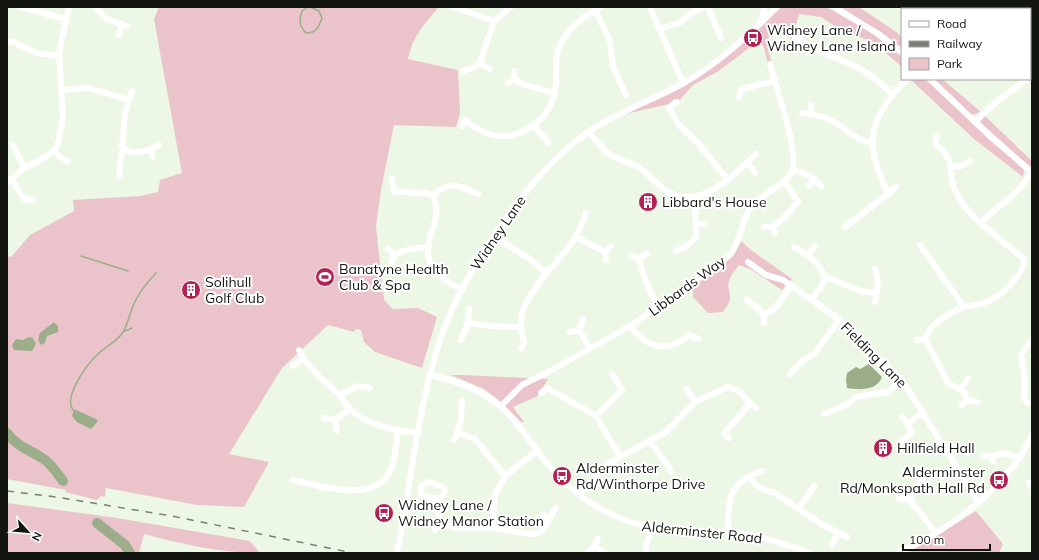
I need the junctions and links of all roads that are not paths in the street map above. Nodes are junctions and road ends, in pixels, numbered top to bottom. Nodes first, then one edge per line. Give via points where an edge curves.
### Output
1 (20, 7) edge
2 (69, 7) edge
3 (95, 7) edge
4 (453, 7) edge
5 (511, 7) edge
6 (602, 7) edge
7 (650, 7) edge
8 (704, 7) edge
9 (708, 7) edge
10 (765, 7) edge
11 (777, 7) edge
12 (833, 7) edge
13 (595, 10) junction
14 (66, 19) junction
15 (494, 21) junction
16 (759, 25) junction
17 (659, 29) junction
18 (119, 35) dead end
19 (795, 36) dead end
20 (722, 38) dead end
21 (7, 42) edge
22 (802, 42) junction
23 (798, 49) dead end
24 (901, 51) edge
25 (60, 56) junction
26 (480, 63) junction
27 (770, 64) dead end
28 (490, 69) dead end
29 (463, 71) dead end
30 (514, 71) dead end
31 (514, 79) junction
32 (906, 80) edge
33 (931, 80) edge
34 (1026, 80) edge
35 (774, 81) junction
36 (738, 82) dead end
37 (508, 83) dead end
38 (683, 84) junction
39 (742, 89) junction
40 (61, 90) junction
41 (132, 91) dead end
42 (554, 93) junction
43 (893, 94) junction
44 (626, 95) dead end
45 (739, 97) dead end
46 (129, 100) junction
47 (677, 102) dead end
48 (812, 105) dead end
49 (669, 108) junction
50 (662, 109) dead end
51 (802, 113) dead end
52 (810, 114) junction
53 (974, 120) junction
54 (462, 126) dead end
55 (534, 126) junction
56 (589, 132) junction
57 (937, 136) dead end
58 (548, 142) dead end
59 (872, 142) junction
60 (13, 145) dead end
61 (159, 145) dead end
62 (124, 149) junction
63 (150, 150) junction
64 (54, 151) junction
65 (756, 154) dead end
66 (153, 157) dead end
67 (68, 161) dead end
68 (970, 161) dead end
69 (748, 163) junction
70 (951, 167) junction
71 (24, 168) junction
72 (793, 170) junction
73 (1031, 172) edge
74 (755, 173) dead end
75 (120, 176) dead end
76 (392, 178) dead end
77 (727, 179) junction
78 (815, 180) junction
79 (784, 181) junction
80 (10, 182) edge
81 (809, 186) dead end
82 (821, 186) dead end
83 (896, 187) dead end
84 (478, 194) dead end
85 (888, 194) junction
86 (432, 195) junction
87 (695, 198) junction
88 (24, 199) junction
89 (32, 200) dead end
90 (20, 206) dead end
91 (586, 213) dead end
92 (980, 223) junction
93 (696, 224) junction
94 (705, 224) dead end
95 (846, 226) dead end
96 (764, 227) dead end
97 (493, 236) junction
98 (576, 237) junction
99 (920, 245) dead end
100 (611, 246) dead end
101 (815, 246) dead end
102 (429, 247) junction
103 (794, 247) dead end
104 (388, 249) dead end
105 (676, 251) dead end
106 (605, 252) junction
107 (646, 253) dead end
108 (394, 255) junction
109 (808, 255) junction
110 (632, 256) dead end
111 (640, 259) junction
112 (606, 260) dead end
113 (1032, 261) edge
114 (748, 262) dead end
115 (391, 264) dead end
116 (1025, 264) junction
117 (875, 269) dead end
118 (546, 273) junction
119 (824, 276) junction
120 (791, 286) junction
121 (462, 289) junction
122 (877, 292) junction
123 (747, 300) dead end
124 (811, 300) junction
125 (875, 302) dead end
126 (659, 307) junction
127 (964, 307) junction
128 (469, 309) dead end
129 (764, 315) junction
130 (583, 319) dead end
131 (839, 320) junction
132 (468, 323) junction
133 (764, 323) dead end
134 (630, 326) junction
135 (520, 327) junction
136 (579, 330) junction
137 (570, 332) dead end
138 (699, 339) dead end
139 (925, 339) junction
140 (461, 340) dead end
141 (917, 340) dead end
142 (1032, 340) edge
143 (532, 343) dead end
144 (590, 348) junction
145 (299, 350) dead end
146 (303, 359) junction
147 (293, 366) dead end
148 (612, 374) dead end
149 (790, 374) dead end
150 (431, 375) junction
151 (358, 379) dead end
152 (968, 379) dead end
153 (902, 380) junction
154 (549, 381) dead end
155 (358, 386) junction
156 (628, 387) dead end
157 (370, 388) dead end
158 (547, 388) junction
159 (961, 388) junction
160 (687, 389) dead end
161 (622, 390) junction
162 (541, 393) dead end
163 (339, 395) junction
164 (462, 400) dead end
165 (967, 400) junction
166 (1023, 401) dead end
167 (695, 402) junction
168 (978, 402) dead end
169 (750, 403) junction
170 (961, 405) dead end
171 (501, 406) junction
172 (756, 408) dead end
173 (350, 409) junction
174 (923, 412) junction
175 (824, 414) dead end
176 (596, 416) junction
177 (902, 417) dead end
178 (324, 418) dead end
179 (335, 420) junction
180 (908, 424) junction
181 (398, 430) junction
182 (337, 431) dead end
183 (457, 432) junction
184 (419, 433) junction
185 (1032, 436) edge
186 (729, 438) dead end
187 (454, 440) dead end
188 (650, 442) junction
189 (899, 443) dead end
190 (537, 451) junction
191 (984, 456) dead end
192 (620, 457) junction
193 (1020, 458) junction
194 (674, 460) dead end
195 (667, 464) junction
196 (762, 471) dead end
197 (671, 472) dead end
198 (505, 476) junction
199 (749, 476) junction
200 (293, 480) dead end
201 (927, 483) dead end
202 (814, 486) dead end
203 (579, 495) junction
204 (437, 499) dead end
205 (899, 499) dead end
206 (910, 500) junction
207 (979, 503) junction
208 (556, 508) dead end
209 (799, 508) junction
210 (542, 515) dead end
211 (550, 519) junction
212 (440, 523) junction
213 (651, 527) junction
214 (492, 528) junction
215 (435, 530) dead end
216 (728, 532) junction
217 (935, 532) junction
218 (838, 533) junction
219 (847, 537) dead end
220 (598, 539) dead end
221 (832, 545) dead end
222 (594, 546) junction
223 (398, 553) edge
224 (588, 553) edge
225 (604, 553) edge
226 (645, 553) edge
227 (810, 553) edge
228 (898, 553) edge

1 - 14 street
2 - 14 street
3 - 18 street via 106,19 124,25
4 - 15 street
5 - 15 street
6 - 13 street
7 - 17 street
8 - 17 street via 679,23
9 - 20 street
10 - 16 street, Widney Lane
11 - 16 street, Widney Lane
12 - 24 street via 872,30
13 - 42 street via 580,20 561,44 556,60
13 - 44 street via 610,41 614,67
14 - 25 street
15 - 26 street
16 - 38 street, Widney Lane via 723,58
17 - 38 street
19 - 22 street
21 - 25 street via 13,42 37,53
22 - 23 street
22 - 43 street via 865,72
25 - 40 street
26 - 28 street
26 - 29 street
27 - 35 street
30 - 31 street
31 - 37 street
31 - 42 street
32 - 43 street
33 - 53 street
34 - 53 street
35 - 39 street
35 - 72 street via 793,147
36 - 39 street
38 - 56 street, Widney Lane via 614,116
39 - 45 street
40 - 46 street via 89,88
40 - 64 street via 63,116 58,144
41 - 46 street
42 - 55 street via 550,108
43 - 59 street via 879,113
46 - 62 street via 125,115 122,146
47 - 49 street
48 - 52 street
49 - 50 street
49 - 77 street via 684,132 698,143
51 - 52 street
52 - 59 street via 839,125 857,140
53 - 73 street
54 - 55 street via 467,117 481,131 499,136 510,136
55 - 58 street
56 - 87 street via 610,156 641,169 673,194
56 - 97 street, Widney Lane via 536,179
57 - 70 street via 933,146 946,152
59 - 85 street via 876,168
60 - 71 street
61 - 63 street
62 - 63 street via 136,152
62 - 75 street
63 - 66 street
64 - 67 street via 60,158
64 - 71 street
65 - 69 street
68 - 70 street via 961,166
69 - 74 street
69 - 77 street
70 - 92 street via 954,188 964,206
71 - 80 street
72 - 78 street
72 - 79 street, Libbards Way
73 - 92 street via 1013,194
76 - 86 street via 393,195
77 - 87 street via 716,188
78 - 81 street
78 - 82 street
79 - 96 street via 798,202 774,230
79 - 126 street, Libbards Way via 751,208 730,255
80 - 88 street
83 - 85 street
84 - 86 street via 470,186 452,184 442,187
85 - 95 street
86 - 102 street via 438,211
87 - 93 street
88 - 89 street
88 - 90 street
91 - 98 street
92 - 116 street via 1024,259
93 - 94 street
93 - 105 street via 694,241
97 - 118 street via 530,258
97 - 121 street, Widney Lane
98 - 106 street
98 - 118 street via 569,249
99 - 127 street via 929,252
100 - 106 street
101 - 109 street
102 - 108 street via 409,249
102 - 121 street via 433,268 440,277
103 - 109 street
104 - 108 street
106 - 112 street
107 - 111 street
108 - 115 street
109 - 119 street via 822,268
110 - 111 street
111 - 126 street via 644,280
113 - 116 street
114 - 120 street, Fielding Lane via 766,275 783,280
116 - 127 street via 1007,287 991,301
117 - 122 street via 878,280
118 - 135 street via 524,309
119 - 122 street via 861,290
119 - 124 street via 823,284
120 - 124 street, Fielding Lane
120 - 129 street via 775,308
121 - 150 street, Widney Lane via 447,322
122 - 125 street
123 - 129 street
124 - 131 street, Fielding Lane
126 - 134 street, Libbards Way
127 - 139 street via 934,324
128 - 132 street
129 - 133 street
130 - 136 street
131 - 149 street via 814,354 796,362
131 - 153 street, Fielding Lane
132 - 135 street
132 - 140 street
134 - 138 street via 640,338 656,347 669,346 688,333
134 - 144 street, Libbards Way
135 - 143 street via 522,345
136 - 137 street
136 - 144 street
139 - 141 street
139 - 159 street via 949,384
142 - 166 street via 1018,354 1026,381
144 - 171 street, Libbards Way via 522,385
145 - 146 street
146 - 147 street
146 - 163 street via 313,372
148 - 161 street
150 - 171 street, Alderminster Road via 474,389
150 - 184 street, Widney Lane
151 - 155 street
152 - 159 street
153 - 174 street, Fielding Lane
153 - 175 street via 888,392 856,397 848,404
154 - 158 street
155 - 157 street
155 - 163 street
156 - 161 street
158 - 162 street
158 - 176 street
159 - 165 street
160 - 167 street
161 - 176 street
163 - 173 street
164 - 183 street via 464,412
165 - 168 street
165 - 170 street
167 - 169 street via 728,387 739,391
167 - 188 street via 677,422
169 - 172 street
169 - 186 street via 721,432
171 - 190 street, Alderminster Road via 518,424
173 - 179 street
173 - 181 street via 371,423
174 - 180 street
174 - 207 street, Fielding Lane
176 - 192 street
177 - 180 street
178 - 179 street
179 - 182 street
180 - 189 street via 912,433
181 - 184 street
181 - 200 street via 391,469 376,486 358,491 305,480
183 - 187 street
183 - 198 street via 475,440
184 - 223 street, Widney Lane
185 - 193 street
188 - 192 street
188 - 195 street
190 - 198 street
190 - 203 street, Alderminster Road
191 - 193 street via 993,458 1003,453
192 - 203 street via 596,475
193 - 207 street
194 - 195 street
195 - 197 street
196 - 199 street
198 - 214 street via 495,494
199 - 209 street via 764,490 776,493
199 - 216 street via 738,482 732,492
201 - 206 street via 924,477 910,494
202 - 209 street
203 - 213 street, Alderminster Road via 616,516
204 - 212 street
205 - 206 street
206 - 217 street
207 - 217 street
208 - 211 street
209 - 218 street via 820,524
210 - 211 street
211 - 214 street via 541,532 531,534
212 - 214 street via 456,528
212 - 215 street
213 - 216 street, Alderminster Road via 671,531
213 - 226 street
216 - 227 street, Alderminster Road via 763,537
217 - 228 street
218 - 219 street
218 - 221 street
220 - 222 street
222 - 224 street
222 - 225 street

